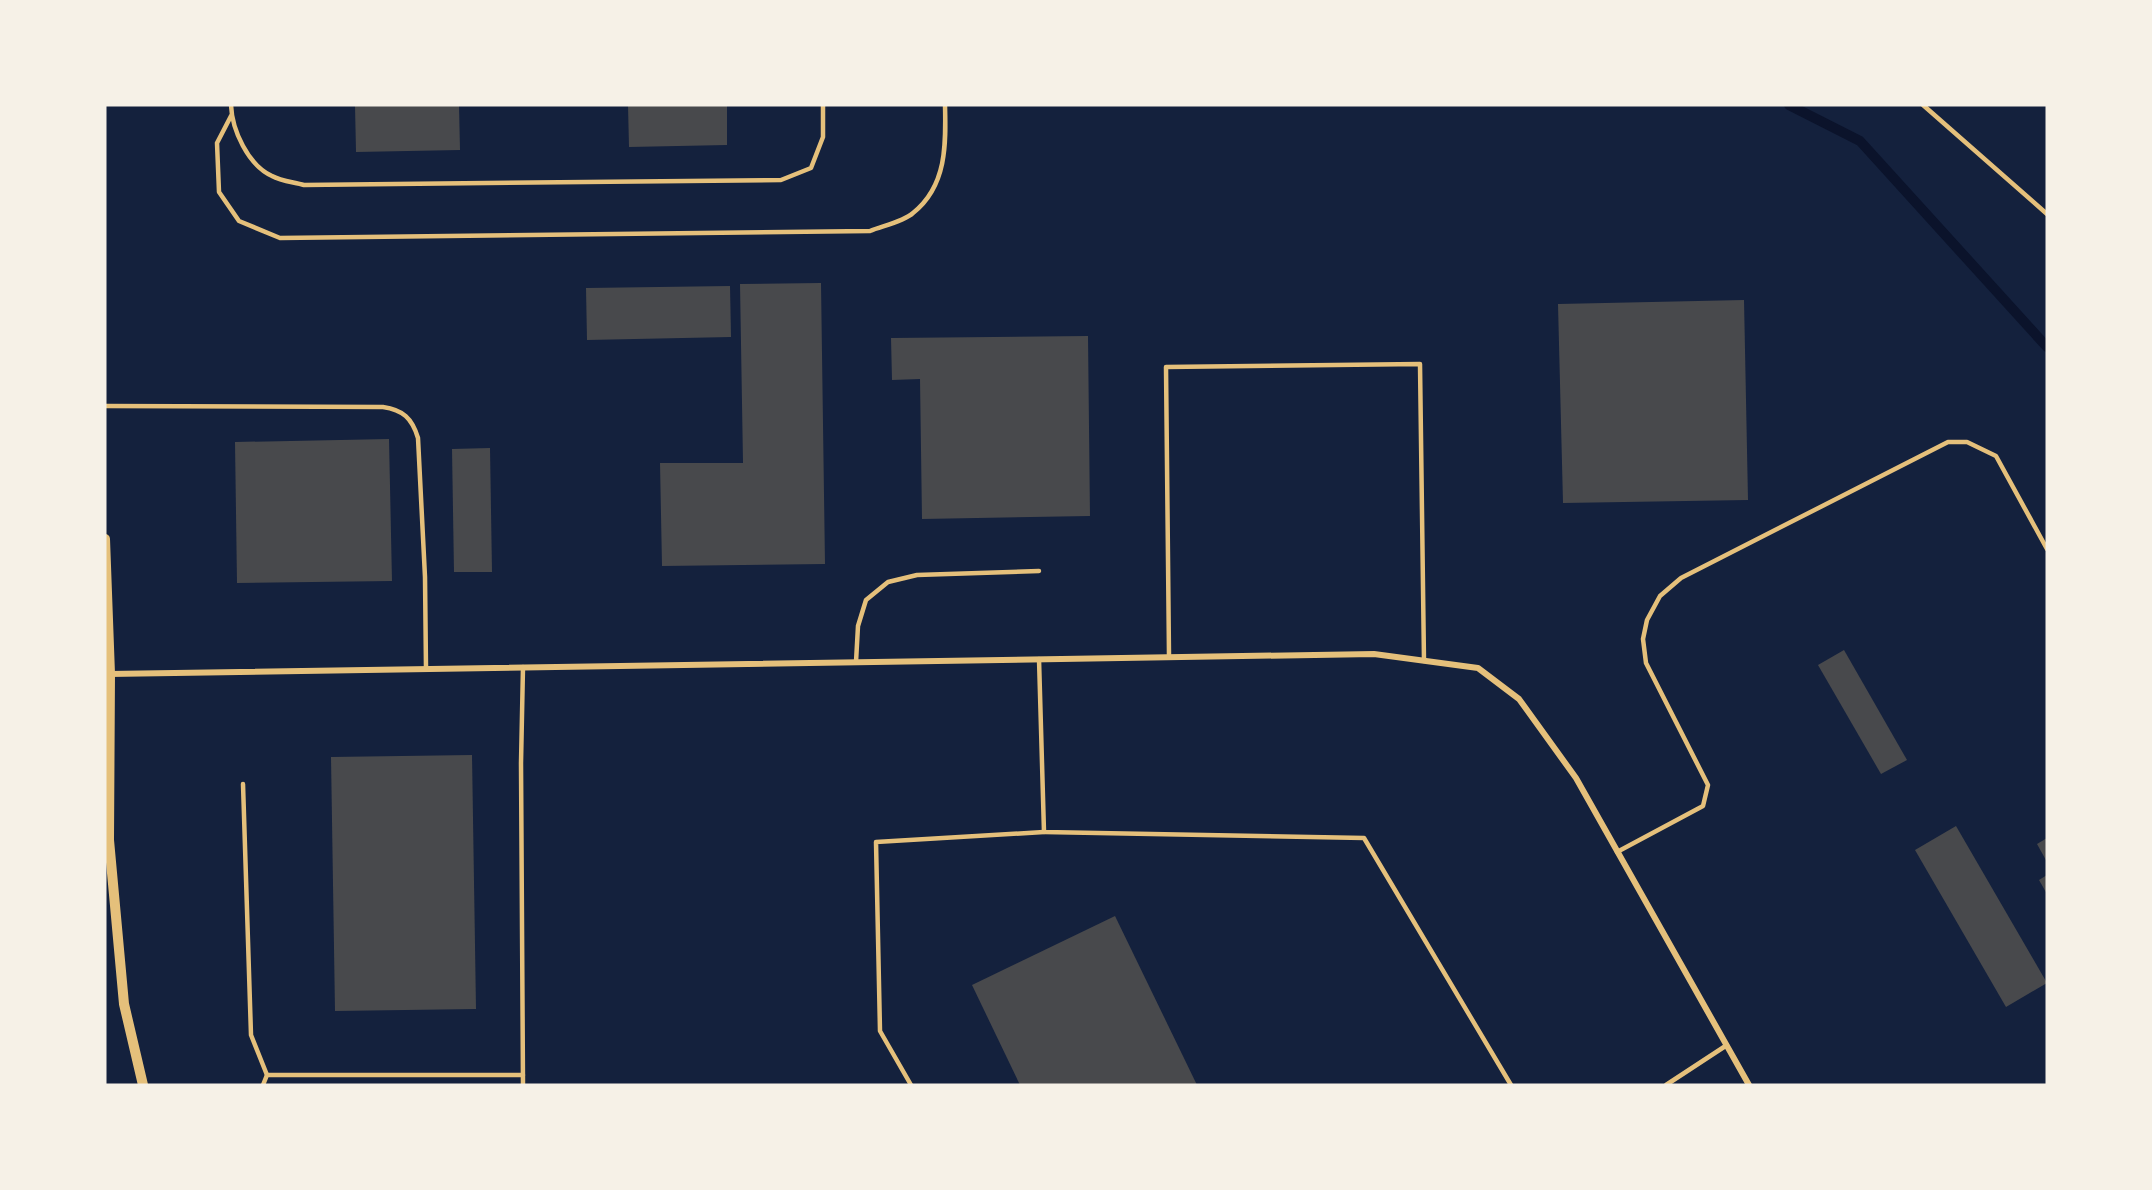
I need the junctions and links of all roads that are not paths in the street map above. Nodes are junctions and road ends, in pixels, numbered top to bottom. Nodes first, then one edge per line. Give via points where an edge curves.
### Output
1 (231, 105) edge
2 (823, 105) edge
3 (945, 105) edge
4 (1923, 105) edge
5 (231, 116) junction
6 (2047, 214) edge
7 (105, 406) edge
8 (105, 539) edge
9 (2047, 549) edge
10 (1039, 571) dead end
11 (1169, 655) junction
12 (1039, 659) junction
13 (1424, 661) junction
14 (856, 662) junction
15 (523, 667) junction
16 (426, 669) junction
17 (108, 674) edge
18 (243, 784) dead end
19 (1044, 832) junction
20 (1617, 852) junction
21 (1727, 1045) junction
22 (523, 1075) junction
23 (267, 1076) junction
24 (143, 1085) edge
25 (262, 1085) edge
26 (523, 1085) edge
27 (911, 1085) edge
28 (1512, 1085) edge
29 (1666, 1085) edge
30 (1749, 1085) edge

1 - 5 lane
2 - 5 lane via 823,137 811,168 781,180 304,185 270,176 247,154
3 - 5 lane via 946,146 938,184 913,214 870,231 280,238 239,221 219,192 217,143
4 - 6 lane
7 - 16 lane via 383,407 409,418 418,438
8 - 17 street
9 - 20 lane via 1996,456 1967,442 1948,442 1681,578 1660,596 1647,620 1644,647 1646,663 1708,785 1707,796 1702,806
10 - 14 lane via 918,575 888,582 866,600 858,626
11 - 12 street
11 - 13 street via 1374,654
11 - 13 lane via 1166,367 1420,364
12 - 14 street
12 - 19 lane
13 - 20 street via 1478,668 1519,699 1576,778
14 - 15 street
15 - 16 street
15 - 22 lane
16 - 17 street
17 - 24 street via 109,840 124,1004
18 - 23 lane via 251,1035
19 - 27 lane via 876,842 880,1031
19 - 28 lane via 1364,838
20 - 21 street
21 - 29 lane
21 - 30 street
22 - 23 lane
22 - 26 lane
23 - 25 lane

